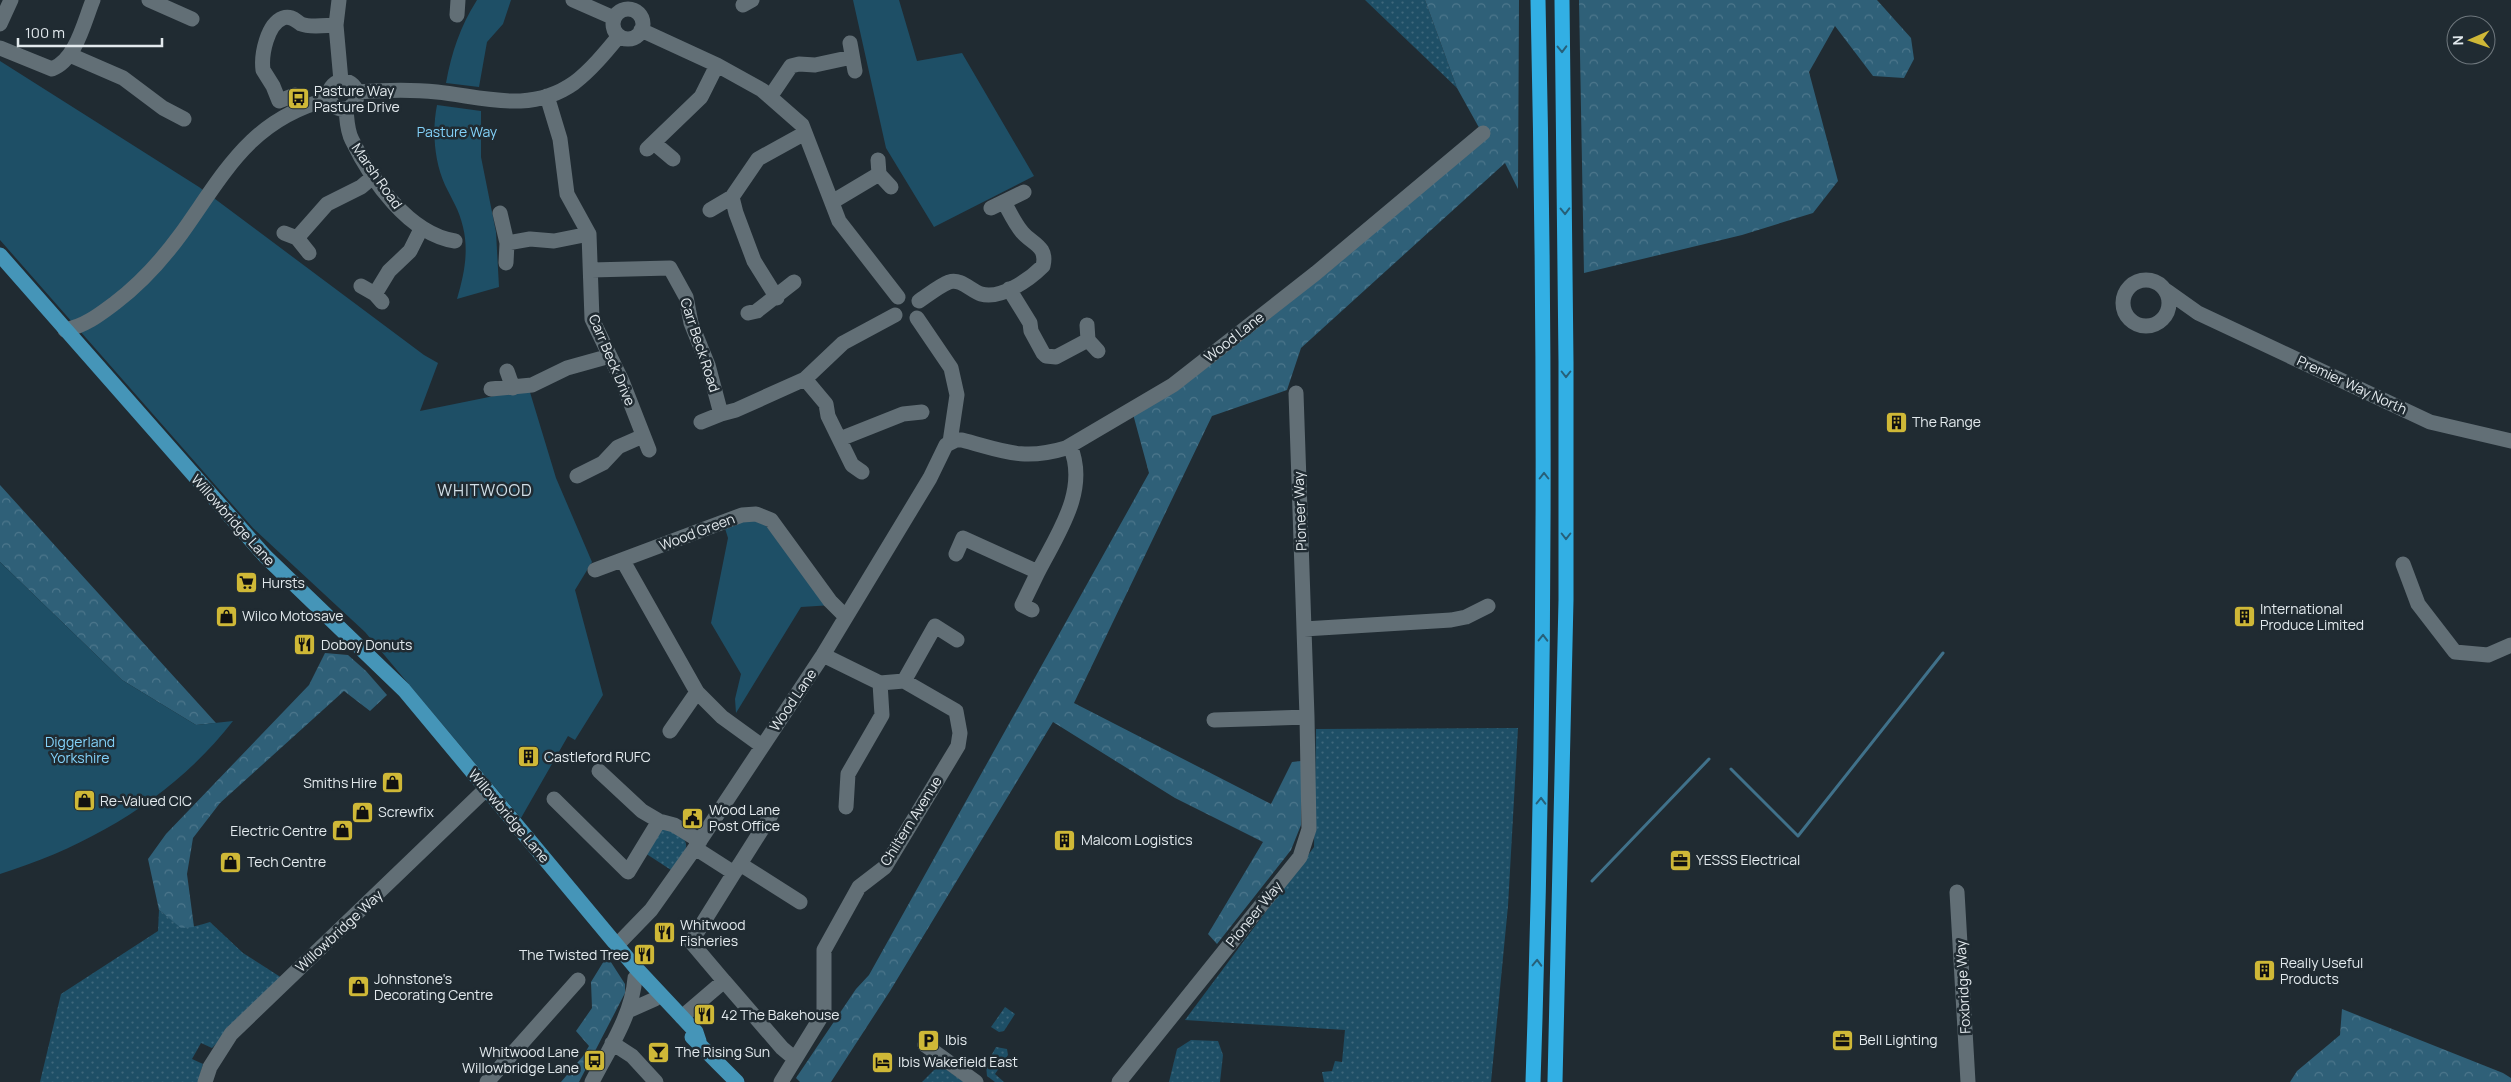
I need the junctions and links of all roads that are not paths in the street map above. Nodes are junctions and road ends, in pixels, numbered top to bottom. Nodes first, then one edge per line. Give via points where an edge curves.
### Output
1 (10, 0) edge
2 (94, 0) edge
3 (149, 0) edge
4 (339, 0) edge
5 (573, 0) edge
6 (1538, 0) edge
7 (1562, 0) edge
8 (639, 6) edge
9 (614, 18) junction
10 (192, 20) dead end
11 (0, 24) edge
12 (336, 26) junction
13 (641, 30) junction
14 (619, 36) junction
15 (0, 48) edge
16 (70, 55) junction
17 (852, 57) dead end
18 (717, 65) junction
19 (341, 81) junction
20 (357, 92) junction
21 (295, 95) dead end
22 (547, 96) junction
23 (770, 97) junction
24 (329, 100) junction
25 (346, 110) junction
26 (185, 119) dead end
27 (805, 133) junction
28 (1483, 133) dead end
29 (673, 159) dead end
30 (374, 176) junction
31 (891, 187) dead end
32 (1024, 192) dead end
33 (732, 197) junction
34 (832, 202) junction
35 (710, 210) dead end
36 (500, 213) dead end
37 (421, 229) junction
38 (589, 234) junction
39 (455, 241) dead end
40 (507, 243) junction
41 (309, 253) dead end
42 (0, 255) edge
43 (506, 263) dead end
44 (592, 270) junction
45 (794, 282) dead end
46 (361, 286) dead end
47 (1009, 289) junction
48 (2167, 291) junction
49 (776, 297) junction
50 (898, 297) junction
51 (919, 301) junction
52 (108, 307) junction
53 (748, 313) dead end
54 (2198, 313) junction
55 (895, 315) junction
56 (917, 318) junction
57 (2163, 320) junction
58 (65, 330) junction
59 (1091, 339) dead end
60 (83, 350) junction
61 (610, 356) junction
62 (507, 371) dead end
63 (805, 379) junction
64 (513, 388) junction
65 (491, 389) dead end
66 (1296, 393) dead end
67 (922, 412) dead end
68 (721, 414) junction
69 (701, 422) dead end
70 (840, 439) junction
71 (2511, 440) edge
72 (950, 442) junction
73 (1070, 446) junction
74 (862, 472) dead end
75 (577, 476) dead end
76 (956, 554) dead end
77 (623, 561) junction
78 (2403, 564) dead end
79 (595, 570) dead end
80 (1038, 572) junction
81 (1488, 606) dead end
82 (1032, 610) dead end
83 (845, 616) junction
84 (1304, 629) junction
85 (957, 640) dead end
86 (2511, 645) edge
87 (823, 655) junction
88 (904, 681) junction
89 (880, 683) junction
90 (697, 692) junction
91 (1307, 718) junction
92 (1214, 720) dead end
93 (670, 731) dead end
94 (762, 746) junction
95 (599, 771) dead end
96 (486, 789) junction
97 (554, 799) dead end
98 (846, 807) dead end
99 (771, 815) dead end
100 (659, 821) junction
101 (697, 845) junction
102 (737, 869) junction
103 (1957, 892) dead end
104 (800, 902) dead end
105 (618, 946) junction
106 (578, 980) dead end
107 (724, 982) junction
108 (1536, 990) junction
109 (641, 992) junction
110 (682, 1017) junction
111 (699, 1041) junction
112 (612, 1043) junction
113 (924, 1045) dead end
114 (795, 1059) junction
115 (205, 1082) edge
116 (487, 1082) edge
117 (592, 1082) edge
118 (656, 1082) edge
119 (736, 1082) edge
120 (781, 1082) edge
121 (976, 1082) edge
122 (1119, 1082) edge
123 (1528, 1082) edge
124 (1533, 1082) edge
125 (1555, 1082) edge
126 (1968, 1082) edge

1 - 11 street
2 - 16 street
3 - 10 street
4 - 12 street
5 - 9 street
108 -> 6 highway via 1545,389
7 -> 125 highway via 1566,600
8 - 9 street via 624,10
8 - 13 street
9 - 14 street via 613,26
12 - 19 street
12 - 21 street via 302,24 280,13 256,67 273,86 279,101
13 - 14 street via 632,39
13 - 18 street
14 - 22 street via 573,83
15 - 16 street via 52,69
16 - 26 street via 123,78 162,108
17 - 23 street via 815,66 791,66
18 - 23 street
18 - 29 street via 701,97 650,146
19 - 20 street via 351,83
19 - 24 street via 331,87
20 - 22 street via 411,90 500,102
20 - 25 street via 356,102
22 - 38 street, Carr Beck Drive via 560,139 567,194
23 - 27 street via 802,125
24 - 25 street via 335,108
24 - 52 street via 313,103 288,115 240,151 180,236 137,286
25 - 30 street, Marsh Road via 351,139
27 - 33 street via 758,159
27 - 34 street
28 - 73 street, Wood Lane via 1316,273 1173,385
30 - 37 street, Marsh Road via 401,211
30 - 41 street via 361,187 327,204 291,235
31 - 34 street via 879,167
32 - 47 street via 997,205 1022,233 1035,241 1044,255 1043,266
33 - 35 street
33 - 49 street via 754,262
34 - 50 street via 840,221
36 - 40 street
37 - 39 street, Marsh Road
37 - 46 street via 410,251 389,271 379,298
38 - 40 street via 554,241 530,239
38 - 44 street, Carr Beck Drive
40 - 43 street
42 - 58 main road, Willowbridge Lane
44 - 61 street, Carr Beck Drive via 590,312
44 - 68 street, Carr Beck Road via 670,268 686,297 691,323 708,365
45 - 49 street
47 - 51 street via 990,296 958,282 950,282
47 - 59 street via 1046,356 1056,357
48 - 54 street, Premier Way North
48 - 57 street via 2170,306
48 - 57 street, Premier Way North via 2157,282 2139,280 2128,288 2123,301 2127,316 2140,325
49 - 53 street via 757,311
50 - 51 street via 907,294
50 - 55 street via 893,306
51 - 56 street via 921,310
52 - 58 street via 84,325
52 - 60 street via 87,333
54 - 57 street, Premier Way North via 2181,313
54 - 71 street, Premier Way North via 2430,422
55 - 56 street via 904,322
55 - 63 street via 843,343
56 - 72 street, Wood Lane via 951,368 956,394
58 - 60 main road, Willowbridge Lane
60 - 96 main road, Willowbridge Lane via 263,554 404,690
61 - 64 street
61 - 75 street, Carr Beck Drive via 646,443 618,447 603,463
62 - 64 street
63 - 68 street
63 - 70 street via 826,404 828,416
64 - 65 street
66 - 84 street, Pioneer Way
67 - 70 street via 903,414
68 - 69 street
70 - 74 street via 852,465
72 - 73 street, Wood Lane via 962,440 1025,456 1047,454
72 - 83 street, Wood Lane
73 - 80 street via 1076,463 1074,501
76 - 80 street via 963,538
77 - 79 street, Wood Green
77 - 83 street, Wood Green via 729,520 756,514 771,520 830,601
77 - 90 street
78 - 86 street via 2418,604 2456,652 2488,655
80 - 82 street via 1022,605
81 - 84 street via 1466,617 1451,620
83 - 87 street, Wood Lane
84 - 91 street, Pioneer Way
85 - 88 street via 929,622
87 - 89 street
87 - 94 street, Wood Lane
88 - 89 street
88 - 114 street, Chiltern Avenue via 956,712 960,733 958,746 885,867 859,888 824,950 824,1012
89 - 98 street via 882,715 848,774
90 - 93 street
90 - 94 street
91 - 92 street
91 - 122 street, Pioneer Way via 1309,829 1300,857
94 - 101 street, Wood Lane
95 - 100 street via 642,811
96 - 105 main road, Willowbridge Lane
96 - 115 street, Willowbridge Way via 231,1034 210,1067
97 - 100 street via 628,872
99 - 102 street
100 - 101 street via 674,825
101 - 102 street
101 - 105 street, Wood Lane via 651,910
102 - 104 street
102 - 107 street via 691,942
103 - 126 street, Foxbridge Way
105 - 109 main road, Willowbridge Lane
106 - 116 street
107 - 110 street
107 - 114 street
108 - 123 highway
108 - 124 highway
109 - 110 main road
109 - 111 main road
109 - 112 street
110 - 111 main road via 696,1032
111 - 119 main road
112 - 117 street
112 - 118 street via 632,1056
113 - 121 street
114 - 120 street, Chiltern Avenue

